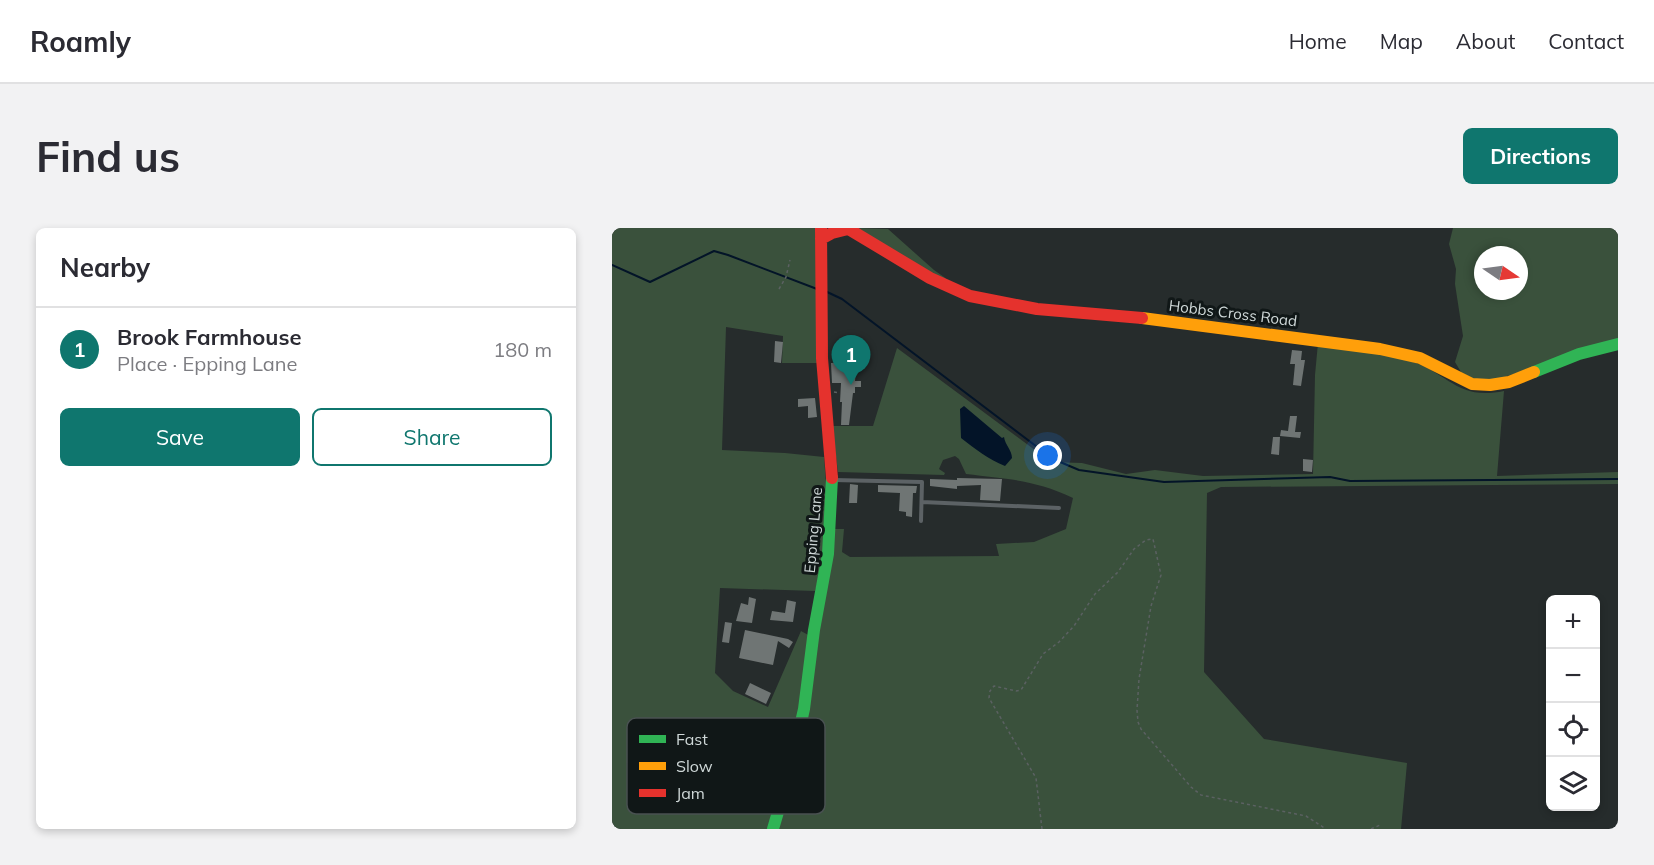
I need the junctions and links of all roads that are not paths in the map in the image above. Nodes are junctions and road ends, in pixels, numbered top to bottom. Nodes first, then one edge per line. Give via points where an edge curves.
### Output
1 (848, 229) edge
2 (821, 234) edge
3 (1618, 344) edge
4 (832, 480) junction
5 (922, 502) junction
6 (1059, 508) dead end
7 (921, 521) dead end
8 (802, 718) edge
9 (777, 814) edge
10 (773, 829) edge

1 - 2 street, Hobbs Cross Road
1 - 3 street, Hobbs Cross Road via 930,278 970,296 1037,309 1193,323 1380,349 1420,358 1472,384 1502,384 1579,354
2 - 4 street, Epping Lane via 823,376
4 - 5 lane via 922,482
4 - 8 street, Epping Lane via 828,554
5 - 6 lane
5 - 7 lane
9 - 10 street, Epping Lane

